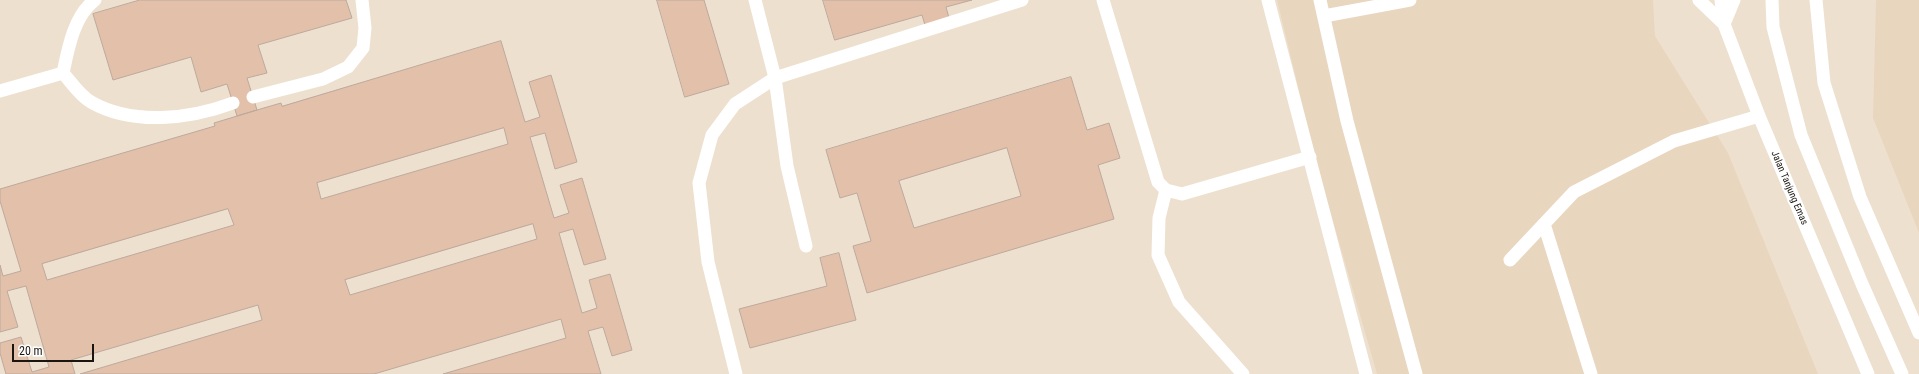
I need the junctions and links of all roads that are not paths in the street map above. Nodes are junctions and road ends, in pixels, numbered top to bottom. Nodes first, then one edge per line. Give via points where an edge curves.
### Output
1 (95, 0) edge
2 (362, 0) edge
3 (755, 0) edge
4 (1022, 0) edge
5 (1103, 0) edge
6 (1268, 0) edge
7 (1320, 0) edge
8 (1410, 0) edge
9 (1699, 0) edge
10 (1721, 0) edge
11 (1734, 0) edge
12 (1772, 0) edge
13 (1816, 0) edge
14 (1324, 16) junction
15 (1724, 24) junction
16 (63, 73) junction
17 (775, 78) junction
18 (0, 91) edge
19 (253, 97) dead end
20 (234, 103) dead end
21 (1759, 116) junction
22 (1310, 158) junction
23 (1166, 190) junction
24 (1544, 224) junction
25 (806, 246) dead end
26 (1510, 260) dead end
27 (1919, 333) edge
28 (736, 374) edge
29 (1243, 374) edge
30 (1366, 374) edge
31 (1416, 374) edge
32 (1591, 374) edge
33 (1868, 374) edge
34 (1902, 374) edge

1 - 16 lane via 88,5 70,38
2 - 19 lane via 365,28 363,48 348,66 323,79
3 - 17 lane
4 - 17 lane
5 - 23 lane via 1158,182
6 - 22 lane
7 - 14 lane
8 - 14 lane
9 - 15 lane
10 - 15 lane
11 - 15 lane
12 - 34 lane via 1773,27 1801,135
13 - 27 lane via 1824,83 1860,197
14 - 31 lane via 1347,121
15 - 21 lane, Jalan Tanjung Emas
16 - 18 lane
16 - 20 lane via 89,101 122,115 182,117
17 - 25 lane via 787,166
17 - 28 lane via 736,104 712,135 699,183 708,262
21 - 24 lane via 1674,141 1574,192
21 - 33 lane, Jalan Tanjung Emas
22 - 23 lane via 1182,194
22 - 30 lane
23 - 29 lane via 1159,218 1158,255 1179,302
24 - 26 lane
24 - 32 lane

